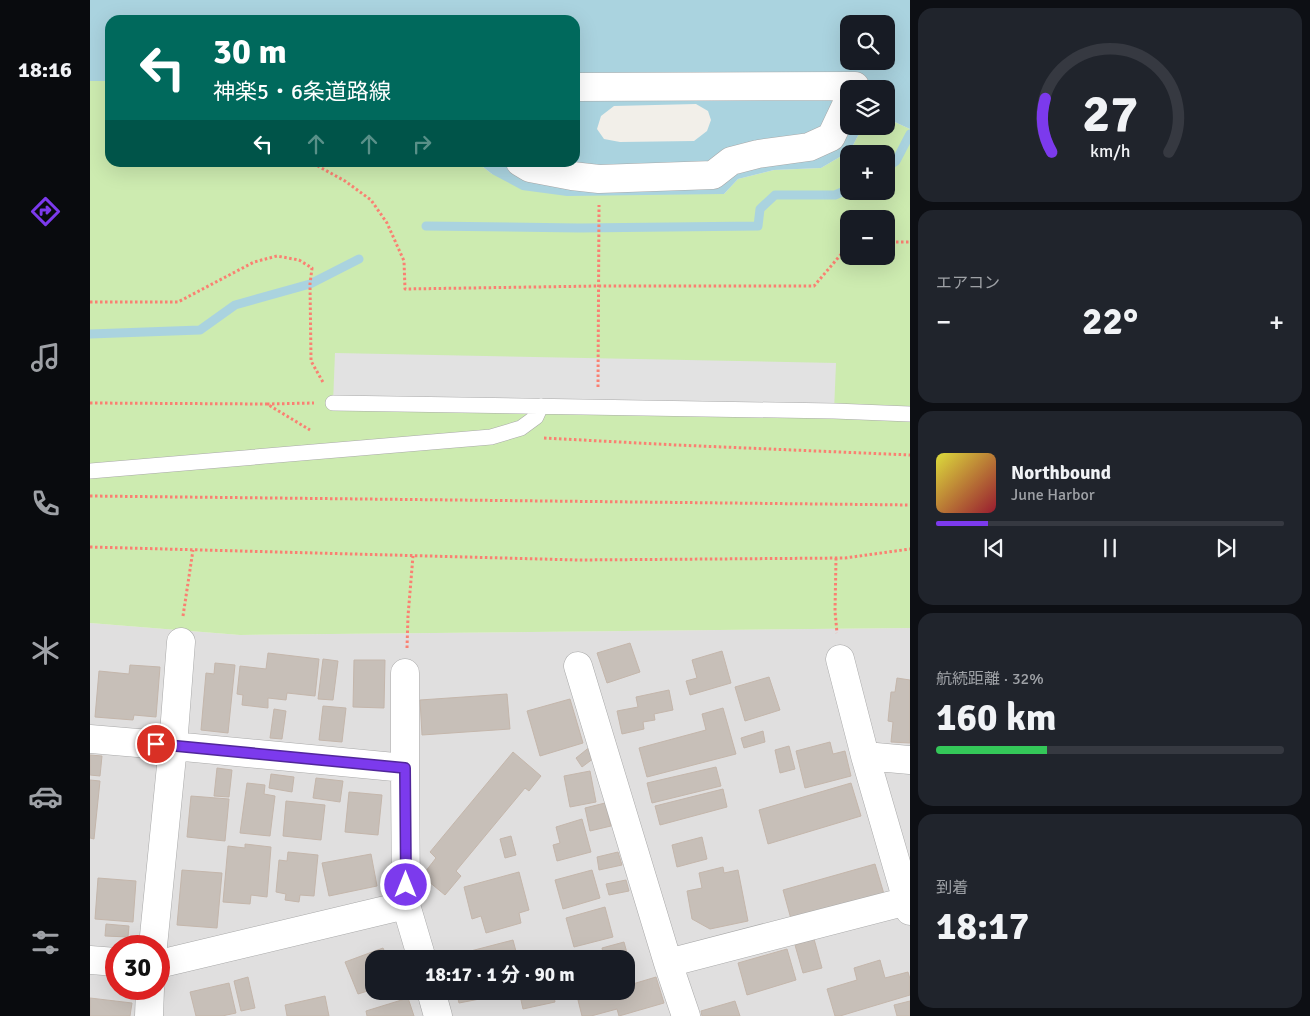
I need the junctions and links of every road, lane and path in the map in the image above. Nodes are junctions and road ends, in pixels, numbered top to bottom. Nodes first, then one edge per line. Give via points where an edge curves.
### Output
1 (840, 86) edge
2 (580, 87) edge
3 (840, 118) edge
4 (320, 167) edge
5 (528, 167) edge
6 (599, 210) dead end
7 (895, 242) edge
8 (910, 242) edge
9 (840, 256) edge
10 (598, 286) junction
11 (90, 302) edge
12 (90, 403) edge
13 (334, 403) junction
14 (267, 404) junction
15 (541, 406) junction
16 (598, 407) junction
17 (910, 414) edge
18 (521, 428) junction
19 (343, 450) junction
20 (910, 455) edge
21 (90, 471) edge
22 (90, 496) edge
23 (910, 505) edge
24 (90, 547) edge
25 (910, 549) edge
26 (193, 550) junction
27 (413, 556) junction
28 (836, 558) junction
29 (184, 611) dead end
30 (835, 611) dead end
31 (408, 616) dead end
32 (181, 642) dead end
33 (840, 659) dead end
34 (578, 666) dead end
35 (405, 673) dead end
36 (90, 739) edge
37 (173, 746) junction
38 (865, 756) junction
39 (910, 760) edge
40 (405, 768) junction
41 (406, 905) junction
42 (909, 906) edge
43 (155, 935) edge
44 (419, 950) edge
45 (90, 960) edge
46 (105, 961) edge
47 (170, 961) edge
48 (668, 963) junction
49 (150, 1000) edge
50 (434, 1000) edge
51 (149, 1016) edge
52 (438, 1016) edge
53 (686, 1016) edge

1 - 2 street
3 - 5 street via 831,137 809,147 732,161 713,175 599,179
4 - 10 path via 371,200 404,261 405,289
6 - 10 path
7 - 8 path
9 - 10 path via 814,286
10 - 16 path
11 - 13 path via 178,302 254,262 277,256 300,260 312,268 311,361
12 - 14 path
13 - 14 path
13 - 15 lane
14 - 19 path
15 - 16 lane
15 - 18 lane via 536,417
16 - 17 lane
18 - 19 lane via 491,437
18 - 20 path via 538,437
19 - 21 lane
22 - 23 path
24 - 26 path
25 - 28 path
26 - 27 path
26 - 29 path
27 - 28 path via 578,560
27 - 31 path
28 - 30 path
32 - 37 street
33 - 38 street
34 - 48 street
35 - 40 street
36 - 37 street
37 - 40 street
37 - 43 street
38 - 39 street
38 - 42 street
40 - 41 street
41 - 44 street
41 - 47 street
42 - 48 street
45 - 46 street
48 - 53 street
49 - 51 street
50 - 52 street

